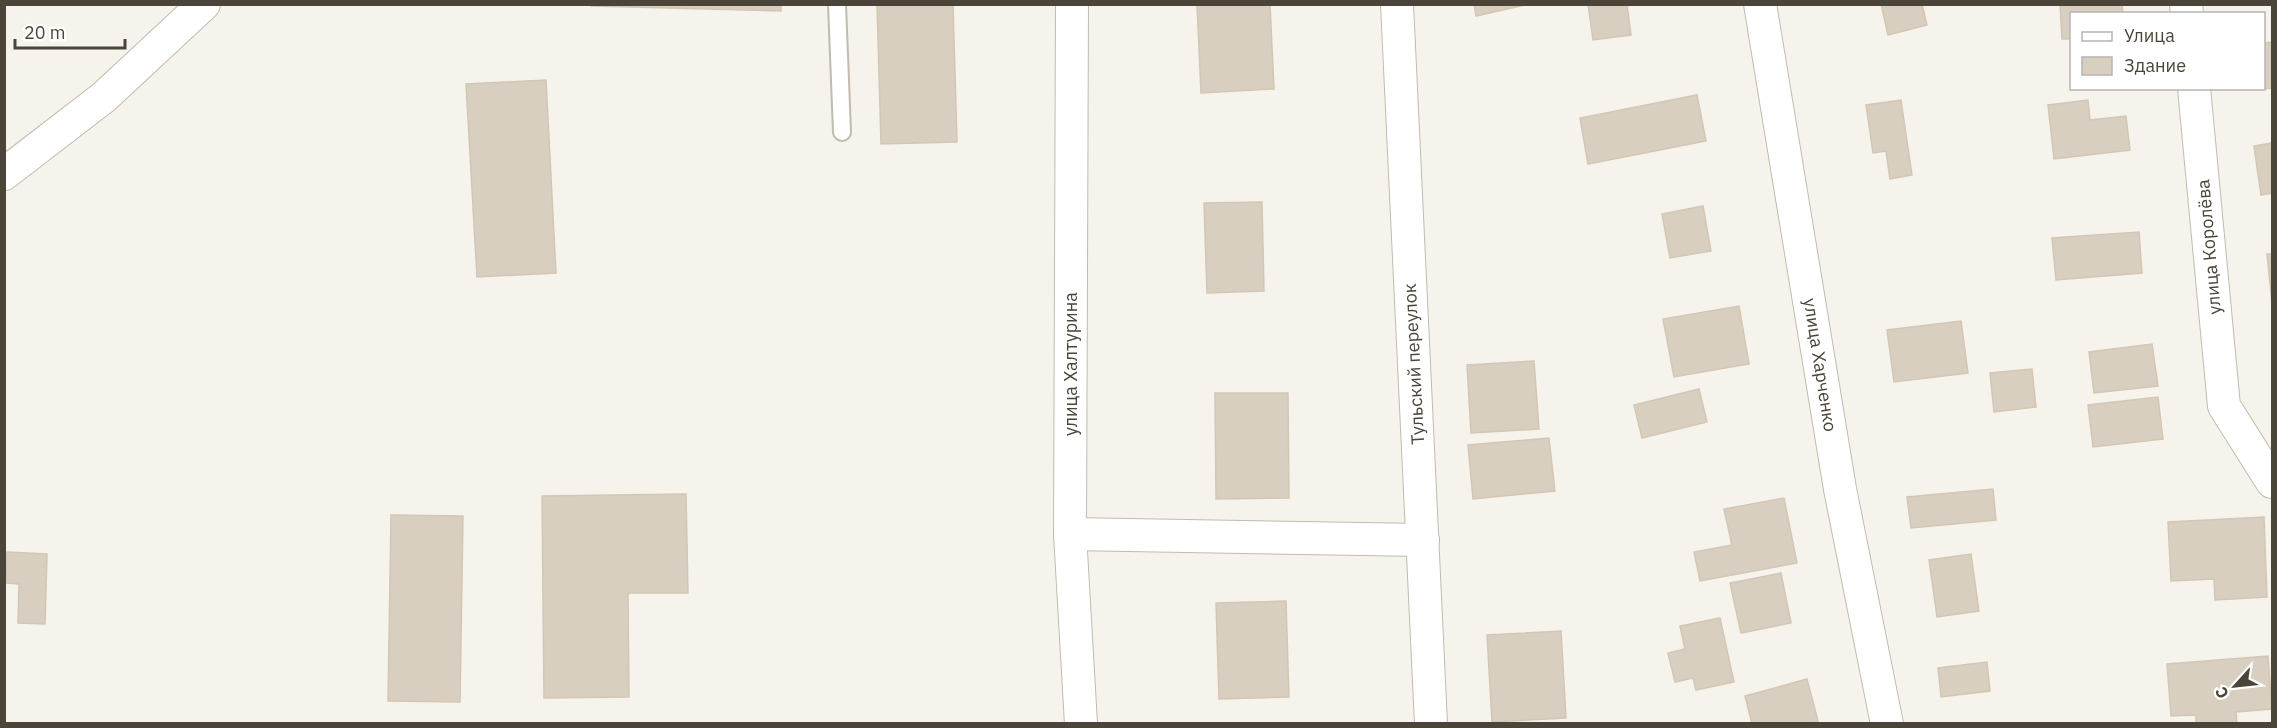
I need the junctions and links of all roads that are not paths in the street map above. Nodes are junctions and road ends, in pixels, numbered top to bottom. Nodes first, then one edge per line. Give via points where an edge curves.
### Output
1 (204, 4) edge
2 (837, 4) edge
3 (1072, 4) edge
4 (1397, 4) edge
5 (1760, 4) edge
6 (2194, 90) edge
7 (842, 132) dead end
8 (4, 174) edge
9 (2272, 482) edge
10 (1070, 534) junction
11 (1423, 540) junction
12 (1081, 723) edge
13 (1431, 723) edge
14 (1887, 723) edge

1 - 8 street via 104,97
2 - 7 lane
3 - 10 street, улица Халтурина
4 - 11 street, Тульский переулок
5 - 14 street, улица Харченко via 1840,489
6 - 9 street, улица Королёва via 2224,406
10 - 11 street
10 - 12 street, улица Халтурина
11 - 13 street, Тульский переулок

